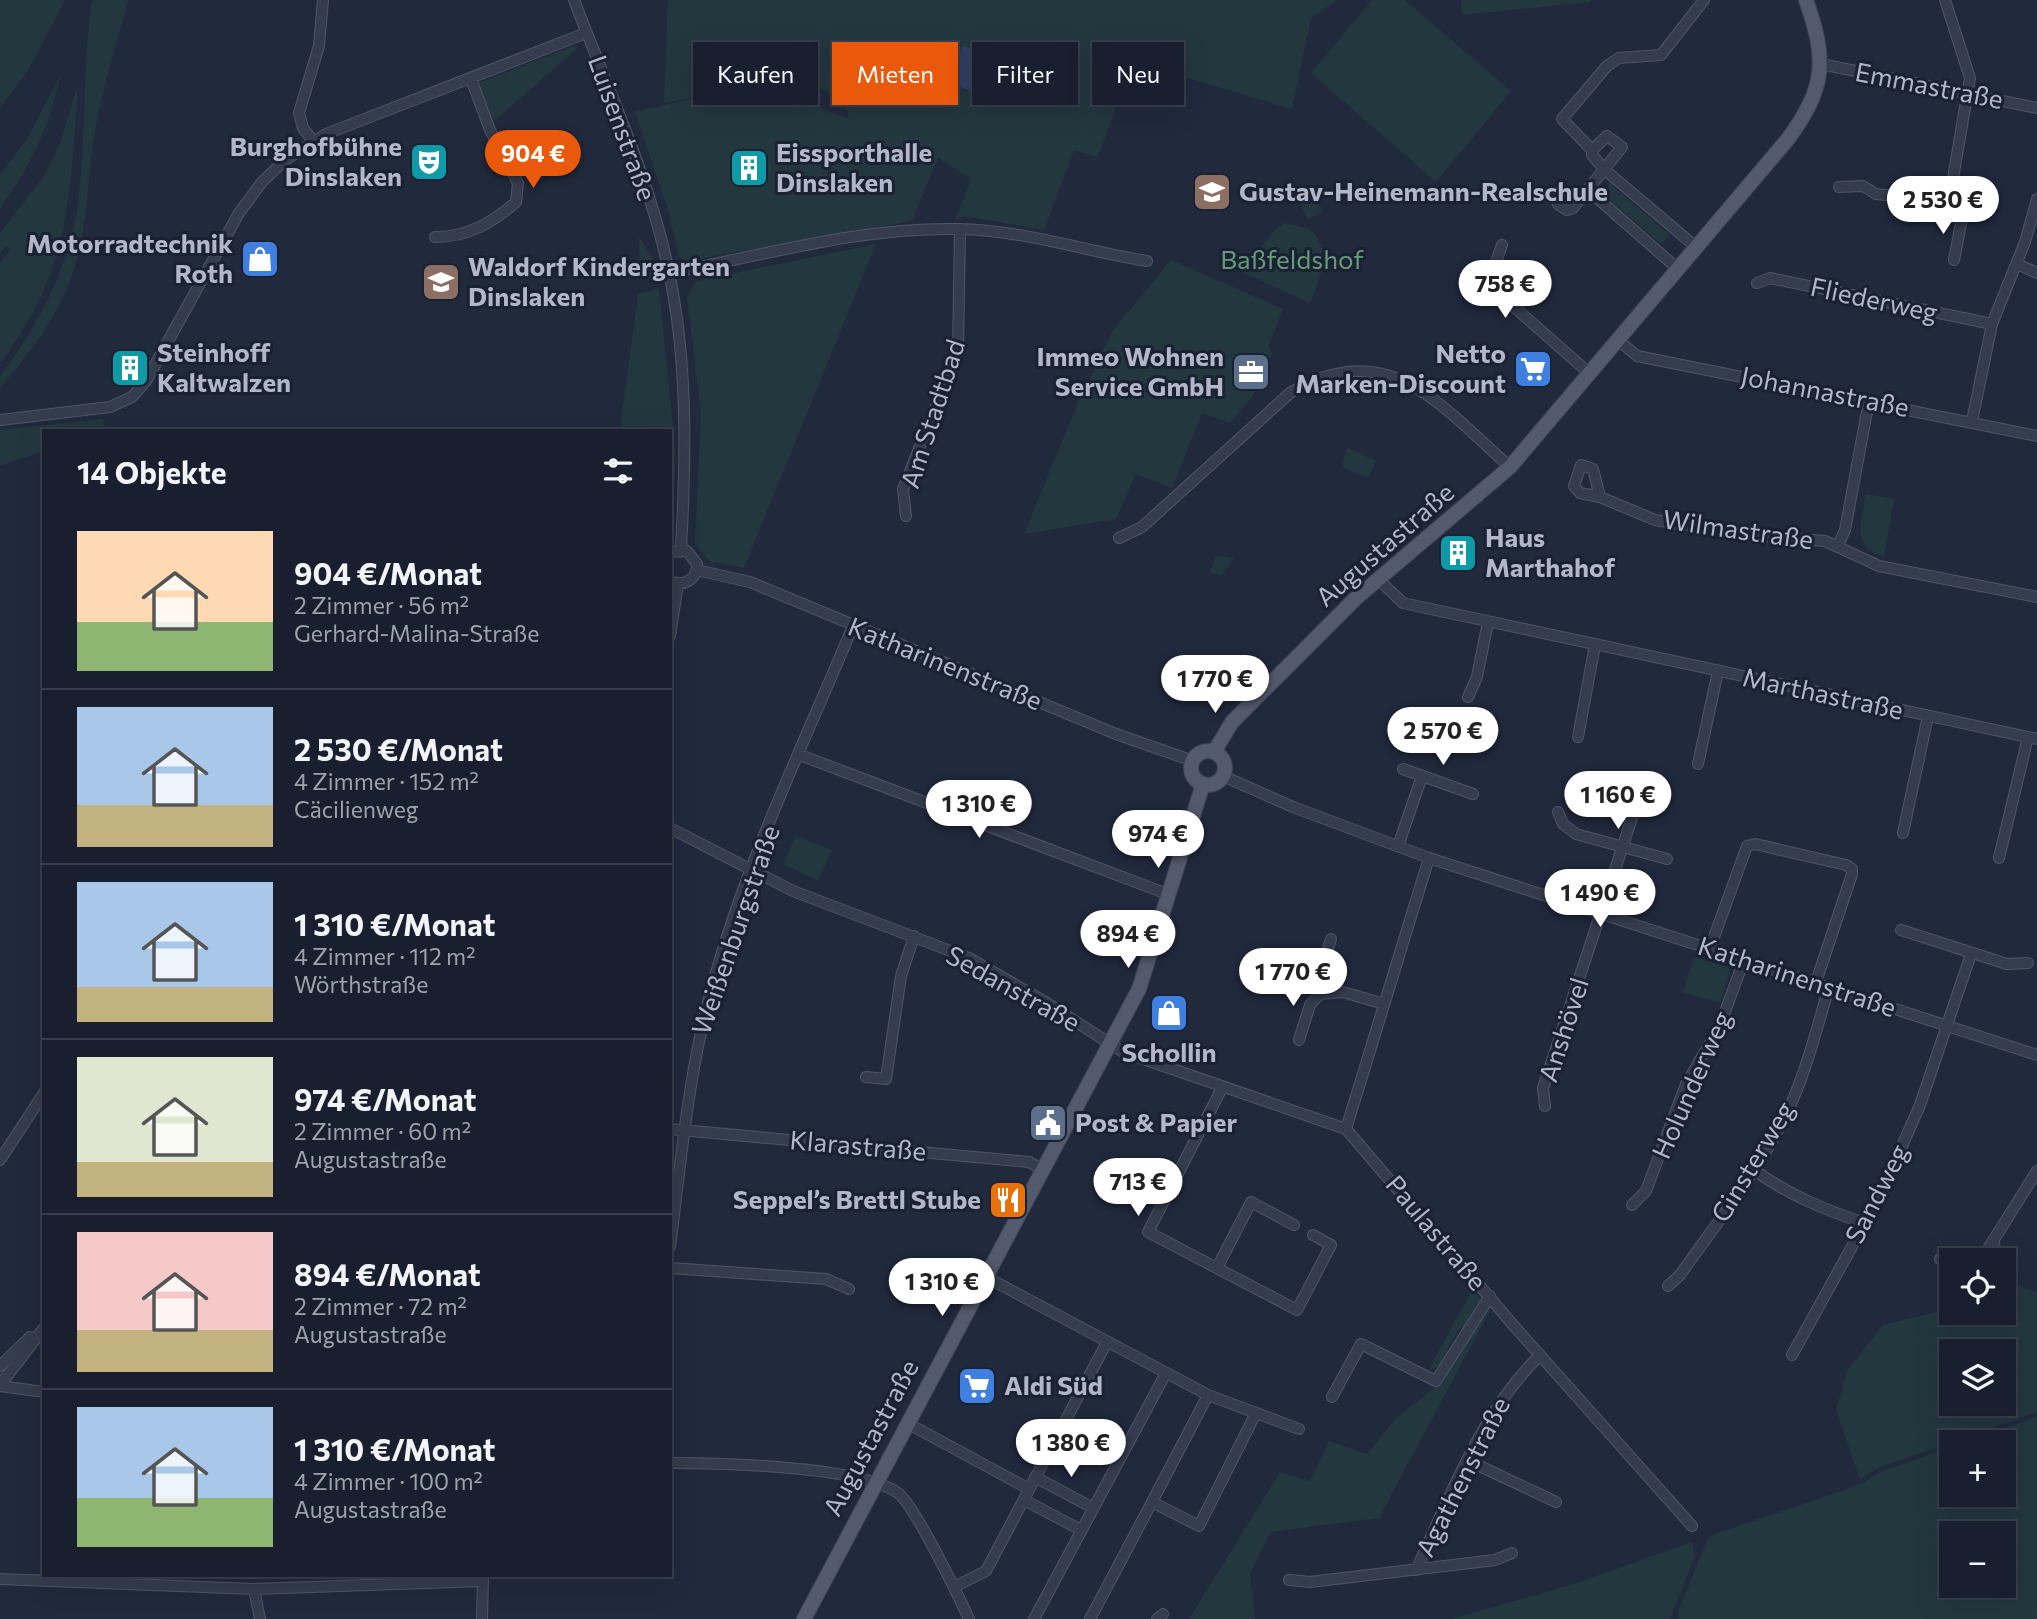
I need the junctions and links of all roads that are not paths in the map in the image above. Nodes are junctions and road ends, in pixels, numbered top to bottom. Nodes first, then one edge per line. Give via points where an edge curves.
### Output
1 (323, 0) edge
2 (574, 0) edge
3 (1704, 0) edge
4 (1806, 0) edge
5 (1945, 0) edge
6 (586, 33) junction
7 (1821, 64) junction
8 (471, 79) junction
9 (1967, 93) junction
10 (2037, 108) edge
11 (313, 141) junction
12 (1592, 150) junction
13 (1605, 170) junction
14 (1839, 187) dead end
15 (1589, 191) junction
16 (1555, 195) dead end
17 (2037, 199) edge
18 (1949, 202) junction
19 (960, 229) junction
20 (435, 237) dead end
21 (1502, 244) dead end
22 (1696, 247) junction
23 (1954, 260) dead end
24 (1147, 261) dead end
25 (2017, 264) junction
26 (1678, 269) junction
27 (669, 273) junction
28 (2037, 273) edge
29 (1756, 283) dead end
30 (1992, 324) junction
31 (1618, 340) junction
32 (1589, 373) junction
33 (1869, 401) junction
34 (0, 420) edge
35 (1972, 421) junction
36 (2037, 436) edge
37 (1510, 467) junction
38 (1600, 498) dead end
39 (906, 516) dead end
40 (1119, 538) dead end
41 (1838, 545) junction
42 (676, 551) edge
43 (697, 570) junction
44 (1378, 579) junction
45 (674, 582) edge
46 (2037, 597) edge
47 (672, 609) edge
48 (1488, 622) junction
49 (853, 626) junction
50 (1595, 645) junction
51 (1718, 671) junction
52 (1468, 697) dead end
53 (1928, 716) junction
54 (1578, 737) dead end
55 (2032, 738) edge
56 (1214, 752) junction
57 (800, 755) junction
58 (1193, 761) junction
59 (1698, 764) dead end
60 (1403, 769) dead end
61 (1223, 776) junction
62 (1422, 776) junction
63 (1203, 784) junction
64 (1473, 794) dead end
65 (1558, 812) dead end
66 (1634, 812) dead end
67 (672, 829) edge
68 (1903, 833) dead end
69 (1398, 846) junction
70 (1622, 847) junction
71 (1429, 858) junction
72 (1999, 858) dead end
73 (1667, 859) dead end
74 (751, 872) junction
75 (1170, 895) junction
76 (1603, 914) junction
77 (1901, 930) dead end
78 (914, 936) junction
79 (1331, 939) dead end
80 (1710, 948) junction
81 (1971, 954) junction
82 (1744, 960) junction
83 (2028, 963) dead end
84 (1816, 982) junction
85 (1829, 987) junction
86 (1320, 994) junction
87 (1384, 1004) junction
88 (1948, 1026) junction
89 (1299, 1040) dead end
90 (1110, 1045) junction
91 (2037, 1055) edge
92 (866, 1077) dead end
93 (1222, 1088) junction
94 (42, 1096) edge
95 (1545, 1107) dead end
96 (672, 1129) edge
97 (1346, 1129) junction
98 (684, 1130) junction
99 (0, 1160) edge
100 (1043, 1170) junction
101 (1754, 1170) junction
102 (2037, 1171) edge
103 (1632, 1205) dead end
104 (1864, 1223) junction
105 (1294, 1225) dead end
106 (672, 1230) edge
107 (1313, 1235) dead end
108 (1993, 1241) junction
109 (1989, 1248) edge
110 (1995, 1248) edge
111 (672, 1268) edge
112 (1217, 1268) junction
113 (984, 1276) junction
114 (1668, 1286) dead end
115 (849, 1289) dead end
116 (1490, 1296) junction
117 (42, 1330) edge
118 (42, 1331) edge
119 (1107, 1342) junction
120 (1540, 1355) junction
121 (1792, 1355) dead end
122 (0, 1366) edge
123 (1166, 1373) junction
124 (0, 1385) edge
125 (42, 1392) edge
126 (1208, 1395) junction
127 (1332, 1397) dead end
128 (1256, 1413) junction
129 (908, 1423) junction
130 (1299, 1429) dead end
131 (1468, 1460) junction
132 (672, 1463) edge
133 (1035, 1478) junction
134 (875, 1484) junction
135 (1029, 1489) junction
136 (1024, 1500) junction
137 (1152, 1502) junction
138 (1556, 1502) dead end
139 (1093, 1508) junction
140 (1692, 1526) dead end
141 (1081, 1530) junction
142 (1512, 1553) dead end
143 (1416, 1570) junction
144 (483, 1578) edge
145 (0, 1579) edge
146 (1289, 1580) dead end
147 (954, 1587) junction
148 (254, 1589) junction
149 (260, 1619) edge
150 (482, 1619) edge
151 (804, 1619) edge
152 (969, 1619) edge
153 (1034, 1619) edge
154 (1090, 1619) edge

1 - 11 street via 319,46 299,113
2 - 6 street, Luisenstraße
3 - 12 street via 1661,55 1619,58 1562,119
4 - 7 main road, Augustastraße
5 - 9 street via 1970,78
6 - 8 street
6 - 27 street, Luisenstraße via 648,195
7 - 9 street, Emmastraße
7 - 22 main road, Augustastraße via 1817,89 1803,118
8 - 11 street
8 - 20 street via 490,130 518,183 516,202 484,226 455,237
9 - 10 street, Emmastraße
9 - 18 street
11 - 34 street via 262,181 239,213 146,381 132,397 110,407
12 - 13 street
12 - 13 street via 1606,136 1622,147
13 - 15 street
13 - 22 street
14 - 18 street
15 - 16 street via 1567,209 1558,204
15 - 26 street
17 - 25 street
18 - 23 street via 1964,208
19 - 24 street via 1007,232
19 - 27 street via 912,229 834,239
19 - 39 street, Am Stadtbad via 958,351 903,489
21 - 32 street via 1488,284
22 - 26 main road, Augustastraße
25 - 28 street
25 - 30 street
26 - 31 main road, Augustastraße
27 - 42 street, Luisenstraße via 685,416
29 - 30 street, Fliederweg via 1770,278
30 - 35 street
31 - 32 main road, Augustastraße
31 - 33 street, Johannastraße via 1637,356
32 - 37 main road, Augustastraße
33 - 35 street, Johannastraße
33 - 41 street, Wilmastraße via 1845,530
35 - 36 street, Johannastraße
37 - 40 street via 1409,382 1370,371 1336,373 1290,393 1142,527
37 - 44 main road, Augustastraße
38 - 41 street, Wilmastraße via 1655,520 1703,530
41 - 46 street, Wilmastraße via 1879,566
42 - 43 street, Luisenstraße via 695,559
43 - 45 street via 692,579
43 - 49 street, Katharinenstraße via 750,582
44 - 48 street, Marthastraße via 1403,603
44 - 56 main road, Augustastraße via 1232,722
45 - 47 street
48 - 50 street, Marthastraße
48 - 52 street via 1477,677
49 - 57 street, Weißenburgstraße
49 - 58 street, Katharinenstraße
50 - 51 street, Marthastraße
50 - 54 street
51 - 53 street, Marthastraße
51 - 59 street, Marthastraße
53 - 55 street, Marthastraße
53 - 68 street, Marthastraße
55 - 72 street, Marthastraße
56 - 58 main road via 1204,752
56 - 61 main road via 1222,759
57 - 74 street, Weißenburgstraße
57 - 75 street
58 - 63 main road via 1194,778
60 - 62 street
61 - 63 main road via 1215,784
61 - 69 street, Katharinenstraße
62 - 64 street
62 - 69 street
63 - 75 main road, Augustastraße
65 - 70 street via 1563,824 1576,834
66 - 70 street, Anshövel
67 - 74 street, Sedanstraße
69 - 71 street, Katharinenstraße
70 - 73 street
70 - 76 street, Anshövel
71 - 76 street, Katharinenstraße
71 - 87 street
74 - 78 street, Sedanstraße
74 - 98 street, Weißenburgstraße via 710,992
75 - 90 main road, Augustastraße via 1139,989
76 - 80 street, Katharinenstraße
76 - 95 street, Anshövel via 1543,1088
77 - 81 street
78 - 90 street, Sedanstraße via 1005,978
78 - 92 street, Sedanstraße via 901,976 886,1079
79 - 86 street via 1318,981
80 - 82 street, Katharinenstraße
80 - 84 street via 1747,846 1846,865 1852,874
81 - 83 street via 2007,964
81 - 88 street, Sandweg
82 - 84 street, Katharinenstraße
82 - 103 street, Holunderweg via 1719,1028 1686,1084 1646,1191
84 - 85 street, Katharinenstraße
85 - 88 street, Katharinenstraße
85 - 101 street, Ginsterweg via 1805,1067 1784,1118
86 - 87 street via 1343,992
86 - 89 street via 1310,1005
87 - 97 street
88 - 91 street, Katharinenstraße
88 - 104 street, Sandweg via 1920,1105
90 - 93 street
90 - 100 main road, Augustastraße
93 - 97 street
93 - 112 street via 1148,1232
94 - 99 street
96 - 98 street, Klarastraße
97 - 116 street, Paulastraße
98 - 100 street, Klarastraße via 1029,1162
98 - 106 street, Weißenburgstraße
100 - 113 main road, Augustastraße
101 - 104 street via 1786,1193
101 - 114 street, Ginsterweg
102 - 108 street
104 - 121 street, Sandweg
105 - 112 street via 1251,1202
107 - 112 street via 1331,1245 1297,1310
108 - 109 street
108 - 110 street
111 - 115 street via 826,1279
113 - 119 street
113 - 129 main road, Augustastraße
116 - 120 street, Paulastraße
116 - 127 street via 1436,1381 1361,1344
117 - 122 street
118 - 124 street
119 - 123 street
119 - 133 street
120 - 131 street, Agathenstraße via 1514,1380 1494,1409
120 - 140 street, Paulastraße
123 - 126 street
123 - 139 street
124 - 125 street
126 - 128 street
126 - 137 street
128 - 130 street
128 - 137 street via 1199,1526
129 - 134 main road, Augustastraße
129 - 135 street
131 - 138 street
131 - 143 street, Agathenstraße
132 - 134 street via 768,1466
133 - 135 street
133 - 139 street
134 - 147 street via 898,1493 906,1502
134 - 151 main road, Augustastraße
135 - 136 street
136 - 141 street
136 - 147 street via 986,1572
137 - 154 street
139 - 141 street
141 - 153 street
142 - 143 street via 1495,1560
143 - 146 street via 1310,1582
144 - 148 street
144 - 150 street
145 - 148 street
147 - 152 street
148 - 149 street

